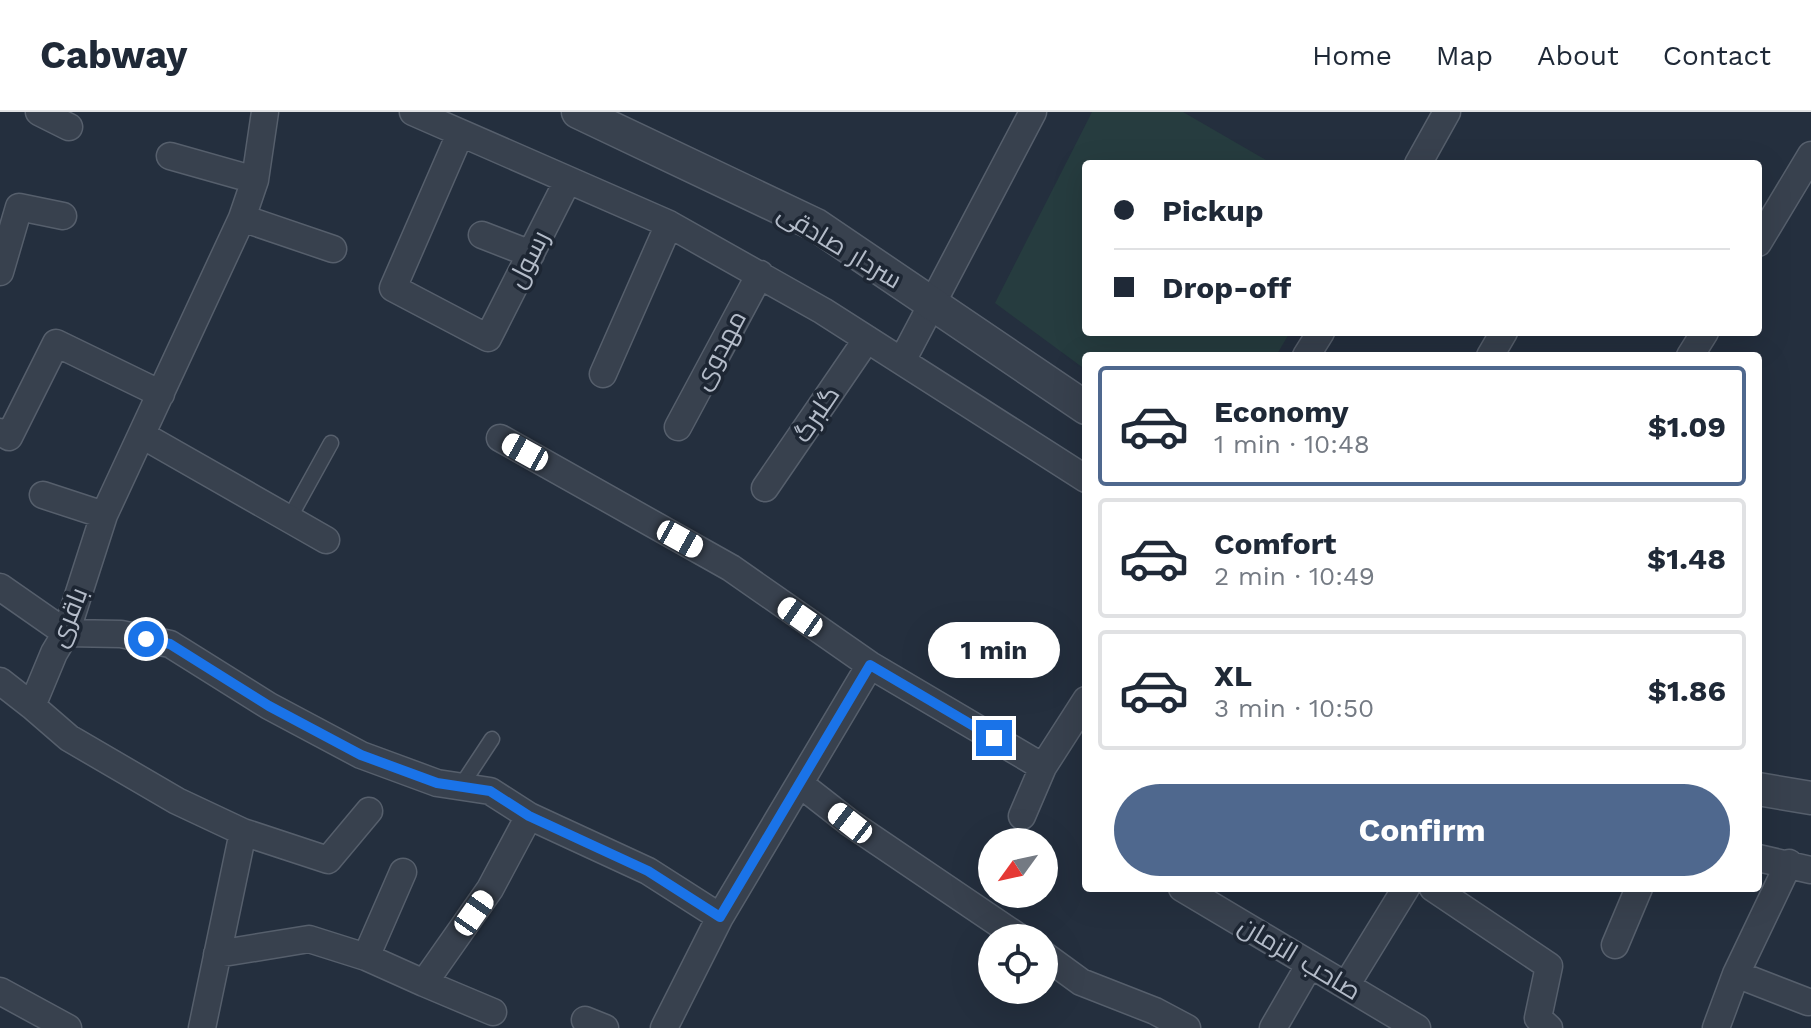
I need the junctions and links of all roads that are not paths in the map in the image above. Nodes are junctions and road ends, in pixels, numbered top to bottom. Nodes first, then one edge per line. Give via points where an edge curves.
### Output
1 (39, 112) edge
2 (265, 112) edge
3 (413, 112) edge
4 (578, 112) edge
5 (1033, 112) edge
6 (1447, 112) edge
7 (69, 127) dead end
8 (460, 134) junction
9 (1811, 155) edge
10 (170, 156) dead end
11 (1420, 160) edge
12 (255, 180) junction
13 (568, 180) junction
14 (63, 216) dead end
15 (242, 218) junction
16 (669, 224) junction
17 (482, 235) dead end
18 (1762, 236) edge
19 (333, 249) dead end
20 (531, 254) junction
21 (0, 272) edge
22 (760, 274) junction
23 (932, 303) junction
24 (867, 339) junction
25 (902, 361) junction
26 (603, 374) dead end
27 (161, 394) junction
28 (1082, 405) edge
29 (678, 427) dead end
30 (0, 432) edge
31 (142, 435) junction
32 (500, 438) dead end
33 (331, 443) dead end
34 (1082, 476) edge
35 (765, 488) dead end
36 (43, 495) dead end
37 (104, 515) junction
38 (289, 519) junction
39 (326, 540) dead end
40 (0, 587) edge
41 (66, 633) junction
42 (870, 665) junction
43 (0, 681) edge
44 (32, 706) junction
45 (1082, 713) edge
46 (492, 739) dead end
47 (1043, 767) junction
48 (800, 784) junction
49 (461, 786) junction
50 (1762, 790) edge
51 (1811, 798) edge
52 (369, 811) dead end
53 (529, 816) junction
54 (1022, 816) dead end
55 (243, 832) junction
56 (1762, 859) edge
57 (1800, 867) edge
58 (403, 872) dead end
59 (1189, 892) edge
60 (1404, 892) edge
61 (1439, 892) edge
62 (1637, 892) edge
63 (720, 917) junction
64 (999, 924) edge
65 (1615, 945) dead end
66 (217, 954) junction
67 (366, 957) junction
68 (1310, 964) junction
69 (1058, 965) edge
70 (1736, 974) junction
71 (424, 983) junction
72 (1347, 984) junction
73 (0, 991) edge
74 (1808, 1002) dead end
75 (493, 1012) dead end
76 (1385, 1020) edge
77 (68, 1028) edge
78 (202, 1028) edge
79 (664, 1028) edge
80 (1187, 1028) edge
81 (1273, 1028) edge
82 (1417, 1028) edge
83 (1549, 1028) edge
84 (1716, 1028) edge

1 - 7 street
2 - 12 street, باقری
3 - 8 street
4 - 23 street, سردار صادقی via 816,225
5 - 23 street
6 - 11 street
8 - 13 street
8 - 20 street, رسول via 393,288 488,338
9 - 18 street
10 - 12 street
12 - 15 street, باقری
13 - 16 street
13 - 20 street, رسول
14 - 21 street via 19,207
15 - 19 street
15 - 27 street, باقری
16 - 22 street
16 - 26 street
17 - 20 street
22 - 24 street
22 - 29 street, مهدوی
23 - 25 street
23 - 28 street, سردار صادقی
24 - 25 street
24 - 35 street, گلبرگ
25 - 34 street
27 - 30 street via 56,343 9,437
27 - 31 street, باقری
31 - 37 street, باقری
31 - 38 street
32 - 42 street via 731,568
33 - 38 lane
36 - 37 street
37 - 41 street, باقری
38 - 39 street
40 - 41 street
41 - 44 street, باقری
41 - 49 street via 121,634 170,644 361,755 437,783
42 - 47 street
42 - 48 street
43 - 44 street
44 - 55 street via 69,738 177,801
45 - 47 street
46 - 49 lane
47 - 54 street
48 - 63 street
48 - 64 street
49 - 53 street via 490,791
50 - 51 street
52 - 55 street via 328,860
53 - 63 street via 648,871
53 - 71 street via 490,889
55 - 66 street
56 - 57 street
57 - 70 street
58 - 67 street
59 - 68 street, صاحب الزمان
60 - 72 street
61 - 83 street via 1549,966 1538,1018
62 - 65 street
63 - 79 street
66 - 67 street via 309,939
66 - 78 street
67 - 71 street
68 - 72 street, صاحب الزمان
68 - 81 street
69 - 80 street via 1081,982
70 - 74 street
70 - 84 street
71 - 75 street
72 - 76 street, صاحب الزمان
73 - 77 street
76 - 82 street, صاحب الزمان

